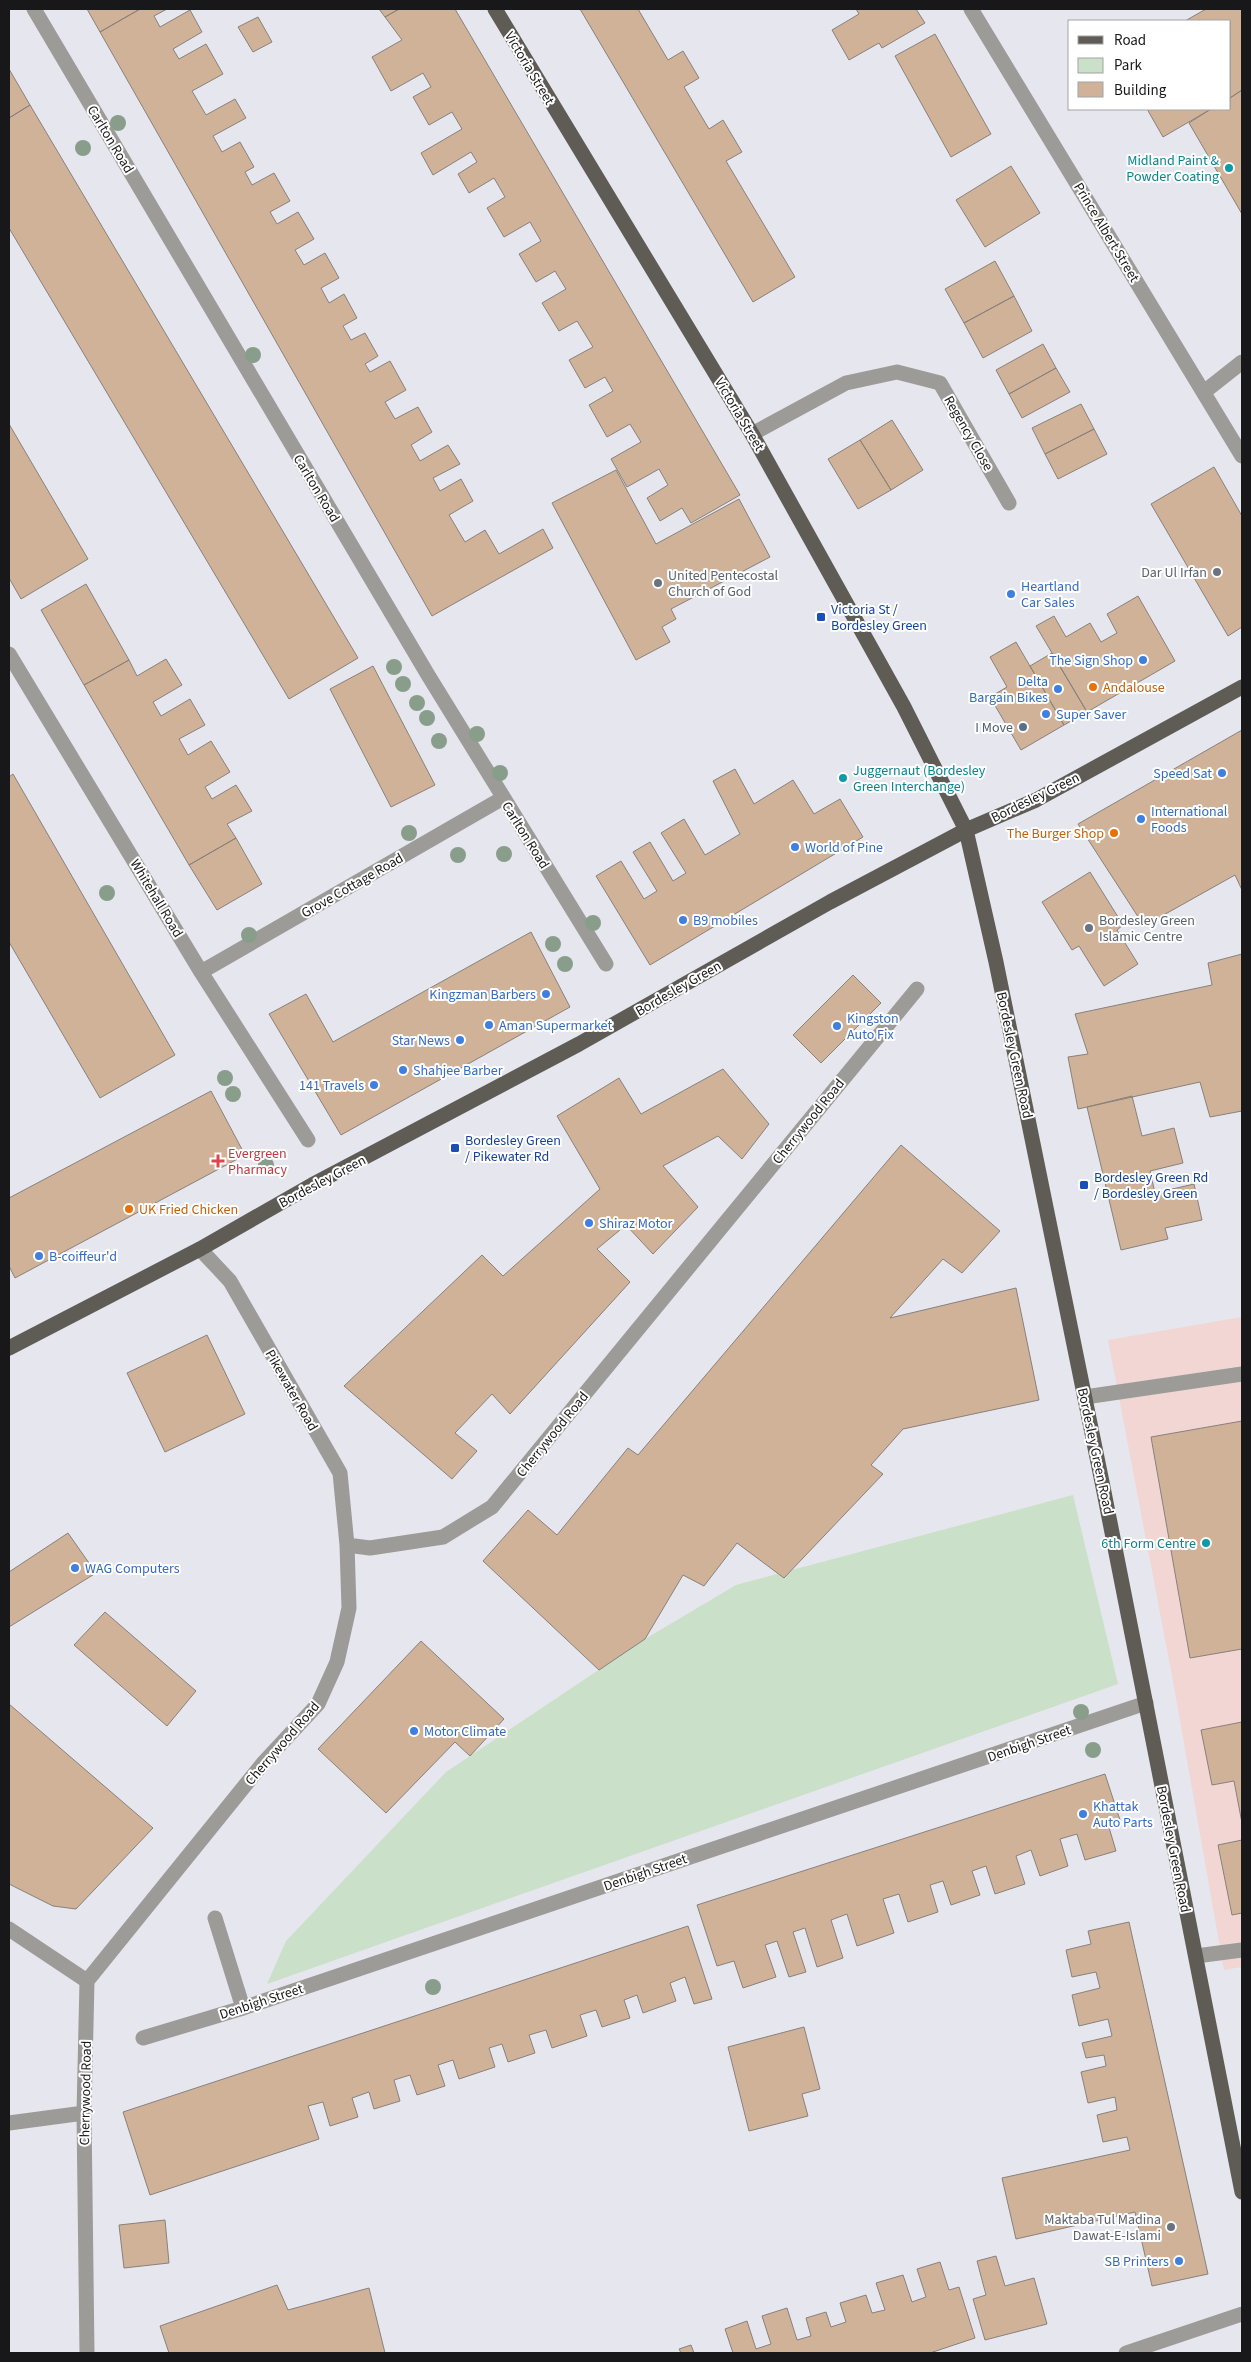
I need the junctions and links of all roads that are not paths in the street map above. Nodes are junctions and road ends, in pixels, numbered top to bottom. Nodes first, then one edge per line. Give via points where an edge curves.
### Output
1 (34, 9) edge
2 (495, 9) edge
3 (971, 9) edge
4 (1242, 362) edge
5 (1204, 392) junction
6 (752, 434) junction
7 (1242, 456) edge
8 (1009, 503) dead end
9 (9, 654) edge
10 (1242, 687) edge
11 (503, 798) junction
12 (966, 830) junction
13 (606, 964) dead end
14 (201, 972) junction
15 (917, 988) dead end
16 (308, 1140) dead end
17 (200, 1249) junction
18 (9, 1348) edge
19 (1242, 1374) edge
20 (1085, 1397) junction
21 (347, 1545) junction
22 (1146, 1703) junction
23 (215, 1918) dead end
24 (9, 1929) edge
25 (1242, 1950) edge
26 (1196, 1956) junction
27 (87, 1980) junction
28 (243, 2008) junction
29 (143, 2038) dead end
30 (84, 2113) junction
31 (9, 2123) edge
32 (1242, 2192) edge
33 (1242, 2314) edge
34 (87, 2353) edge
35 (1126, 2353) edge

1 - 11 street, Carlton Road
2 - 6 main road, Victoria Street
3 - 5 street, Prince Albert Street
4 - 5 street
5 - 7 street, Prince Albert Street
6 - 8 street, Regency Close via 846,383 897,372 940,383
6 - 12 main road, Victoria Street via 904,707
9 - 14 street, Whitehall Road
10 - 12 main road, Bordesley Green via 1036,800
11 - 13 street, Carlton Road
11 - 14 street, Grove Cottage Road
12 - 17 main road, Bordesley Green
12 - 20 main road, Bordesley Green Road
14 - 16 street, Whitehall Road
15 - 21 street, Cherrywood Road via 492,1507 443,1537 370,1548
17 - 18 main road, Bordesley Green
17 - 21 street, Pikewater Road via 230,1281 340,1473
19 - 20 street
20 - 22 main road, Bordesley Green Road
21 - 27 street, Cherrywood Road via 348,1608 337,1662 318,1704 264,1762
22 - 26 main road, Bordesley Green Road
22 - 28 street, Denbigh Street
23 - 28 street
24 - 27 street
25 - 26 street
26 - 32 main road, Bordesley Green Road
27 - 30 street, Cherrywood Road
28 - 29 street, Denbigh Street
30 - 31 street
30 - 34 street, Cherrywood Road
33 - 35 street

